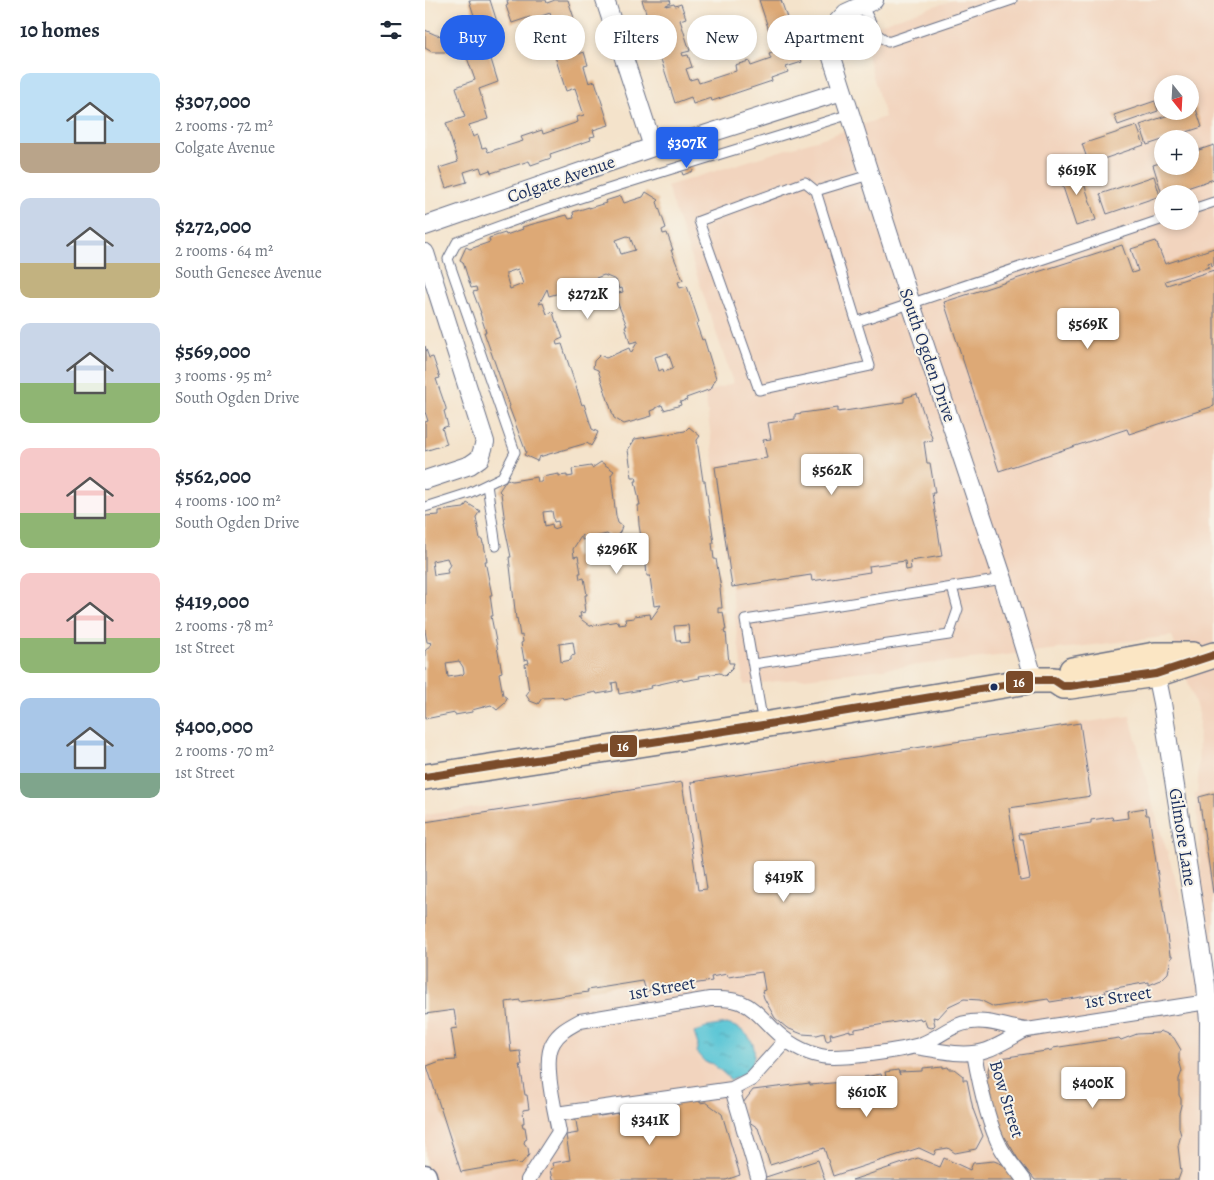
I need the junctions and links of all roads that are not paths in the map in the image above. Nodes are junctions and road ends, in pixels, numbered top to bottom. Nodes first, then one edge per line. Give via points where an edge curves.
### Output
1 (605, 0) edge
2 (1012, 0) edge
3 (868, 2) edge
4 (842, 91) junction
5 (850, 114) junction
6 (653, 147) junction
7 (869, 175) junction
8 (815, 191) junction
9 (1214, 202) edge
10 (1199, 207) edge
11 (1154, 222) edge
12 (425, 226) edge
13 (425, 253) edge
14 (911, 304) junction
15 (856, 322) junction
16 (425, 480) edge
17 (487, 485) junction
18 (425, 507) edge
19 (496, 546) dead end
20 (1003, 579) junction
21 (952, 587) junction
22 (1214, 655) edge
23 (753, 664) junction
24 (1156, 674) junction
25 (1044, 680) junction
26 (763, 725) junction
27 (425, 777) edge
28 (1211, 1002) edge
29 (1027, 1030) junction
30 (786, 1040) junction
31 (915, 1046) junction
32 (974, 1053) junction
33 (731, 1090) junction
34 (556, 1114) junction
35 (425, 1176) edge
36 (758, 1177) dead end
37 (426, 1180) edge
38 (528, 1180) edge
39 (1024, 1180) edge
40 (1208, 1180) edge

1 - 6 street
2 - 3 lane via 888,42 877,34
3 - 4 street, South Ogden Drive via 846,13 831,29 829,48
4 - 5 street, South Ogden Drive
4 - 6 street, Colgate Avenue via 685,141
5 - 7 street, South Ogden Drive
5 - 17 lane via 457,242 448,259 515,452 502,477
6 - 12 street, Colgate Avenue
7 - 8 lane
7 - 14 street, South Ogden Drive
8 - 15 lane
8 - 15 lane via 805,182 699,221 759,390 870,366
9 - 10 lane
11 - 14 lane
13 - 16 street via 485,442 480,458 470,465
14 - 15 lane
14 - 20 street, South Ogden Drive
17 - 18 lane
17 - 19 lane
20 - 21 lane
20 - 25 street, South Ogden Drive
21 - 23 lane via 957,609 949,635
21 - 23 lane via 745,620
22 - 24 main road
22 - 25 main road via 1155,655 1059,672
23 - 26 lane
24 - 25 main road via 1070,686
24 - 28 street, Gilmore Lane
25 - 26 main road
26 - 27 main road
28 - 29 street, 1st Street
28 - 40 street, Gilmore Lane
29 - 31 street, 1st Street via 988,1022 970,1022 959,1024
29 - 32 street, 1st Street via 988,1050
30 - 31 street, 1st Street via 807,1052 831,1058
30 - 33 street via 751,1079
30 - 34 street, 1st Street via 751,1007 725,998 580,1021 566,1028 553,1043 549,1055
31 - 32 street, 1st Street
32 - 39 street, Bow Street via 983,1096 1001,1148
33 - 34 street
33 - 36 street
34 - 38 street, 1st Street via 559,1132
35 - 37 street

